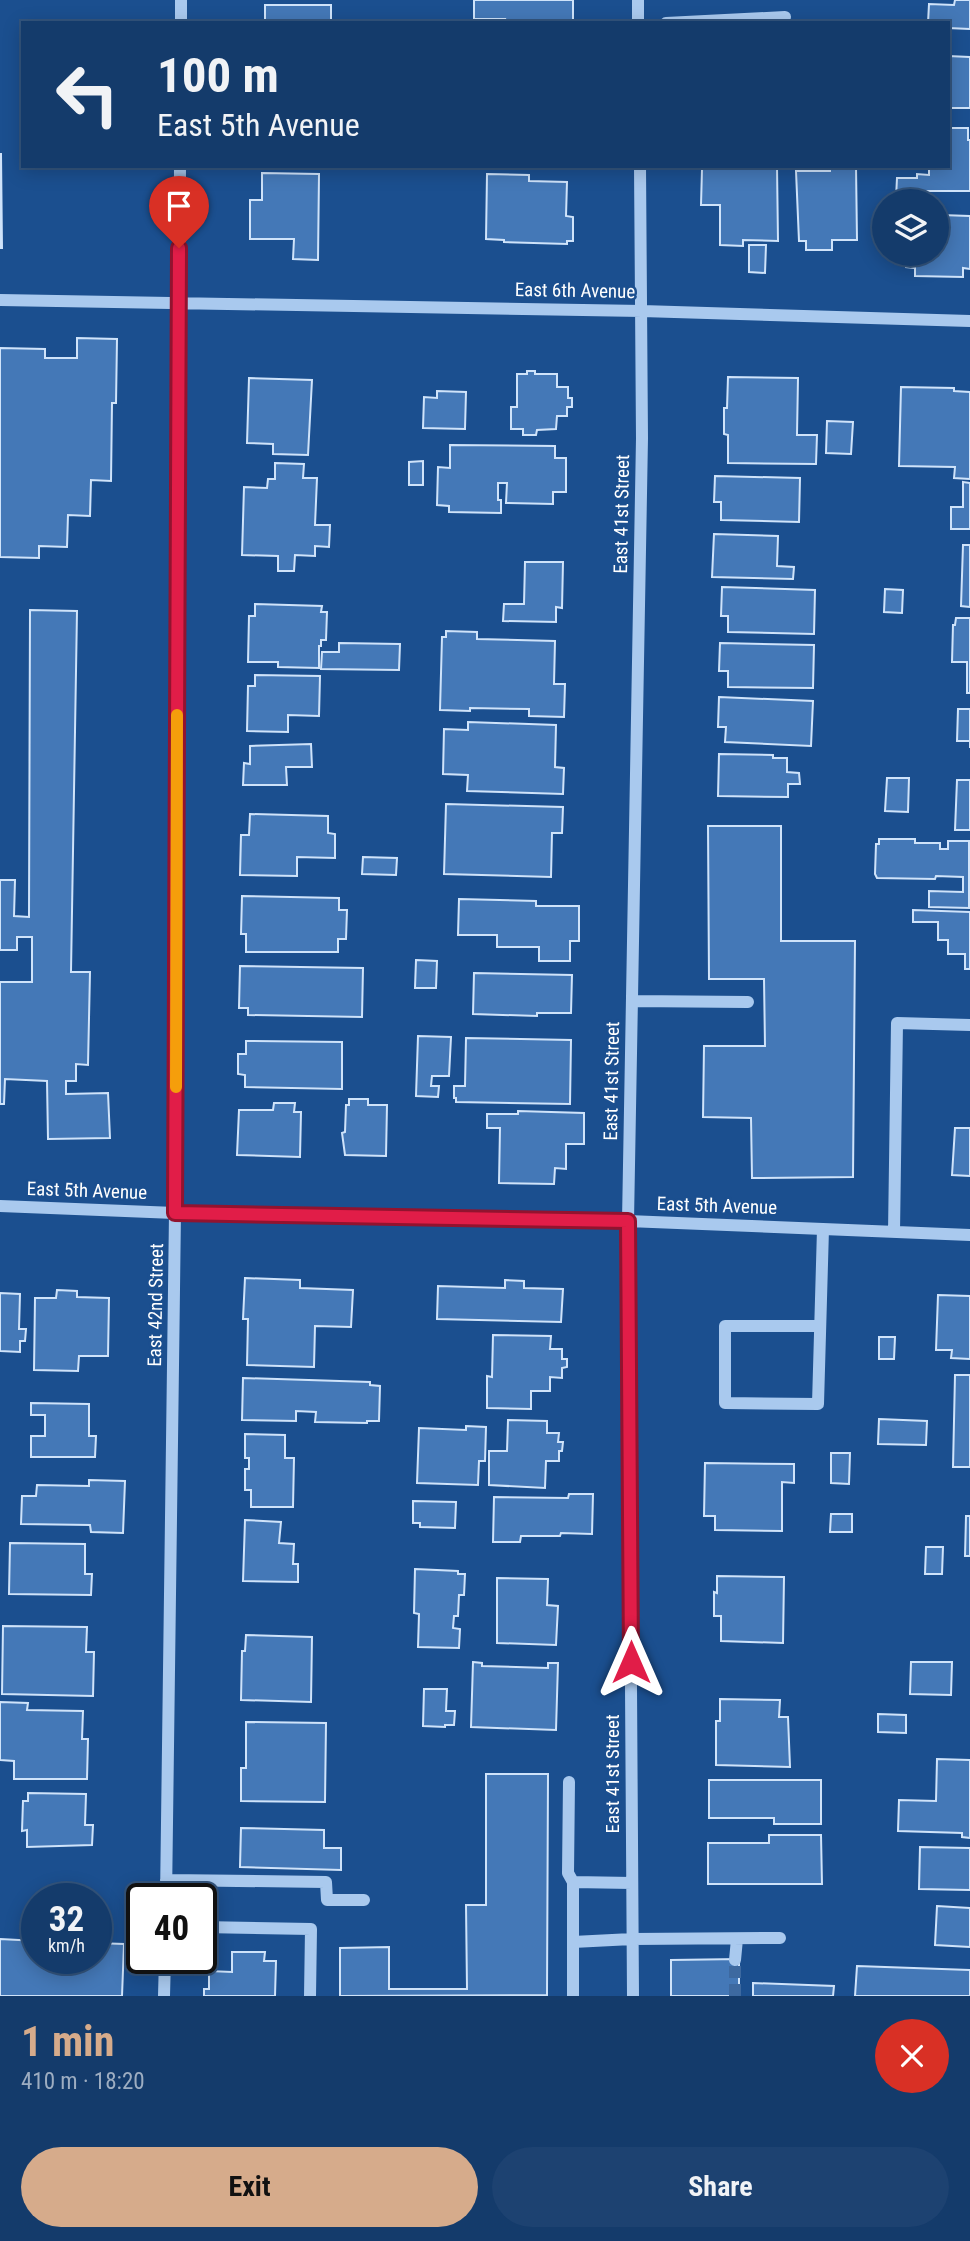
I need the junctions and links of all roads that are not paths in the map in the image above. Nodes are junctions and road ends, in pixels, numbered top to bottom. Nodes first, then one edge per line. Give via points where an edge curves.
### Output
1 (181, 0) edge
2 (638, 0) edge
3 (785, 17) dead end
4 (181, 21) edge
5 (638, 21) edge
6 (706, 21) edge
7 (180, 168) edge
8 (640, 168) edge
9 (0, 300) edge
10 (179, 302) junction
11 (642, 311) junction
12 (970, 321) edge
13 (632, 1001) junction
14 (748, 1002) dead end
15 (970, 1025) edge
16 (0, 1206) edge
17 (175, 1213) junction
18 (628, 1221) junction
19 (823, 1229) junction
20 (894, 1232) junction
21 (970, 1235) edge
22 (820, 1326) junction
23 (569, 1782) dead end
24 (166, 1880) joint
25 (573, 1882) junction
26 (632, 1883) junction
27 (364, 1900) dead end
28 (217, 1927) edge
29 (780, 1938) dead end
30 (632, 1939) junction
31 (737, 1939) junction
32 (573, 1942) junction
33 (735, 1959) tunnel mouth
34 (165, 1974) edge
35 (164, 1996) edge
36 (310, 1996) edge
37 (573, 1996) edge
38 (632, 1996) edge

1 - 4 street
2 - 5 street
3 - 6 street
7 - 10 street, East 42nd Street
8 - 11 street, East 41st Street
9 - 10 street, East 6th Avenue
10 - 11 street, East 6th Avenue
10 - 17 street, East 42nd Street
11 - 12 street, East 6th Avenue
11 - 13 street, East 41st Street
13 - 14 street
13 - 18 street, East 41st Street
15 - 20 street via 897,1024
16 - 17 street, East 5th Avenue
17 - 18 street, East 5th Avenue
17 - 24 street, East 42nd Street
18 - 19 street, East 5th Avenue
18 - 26 street, East 41st Street
19 - 20 street, East 5th Avenue
19 - 22 street
20 - 21 street, East 5th Avenue
22 - 22 street via 818,1404 725,1403 725,1326
23 - 25 street via 568,1873
24 - 27 street via 326,1882 327,1900
25 - 26 street
25 - 32 street
26 - 30 street, East 41st Street
28 - 36 street via 311,1929
29 - 31 street
30 - 31 street
30 - 32 street
30 - 38 street, East 41st Street
31 - 33 street
32 - 37 street
34 - 35 street

